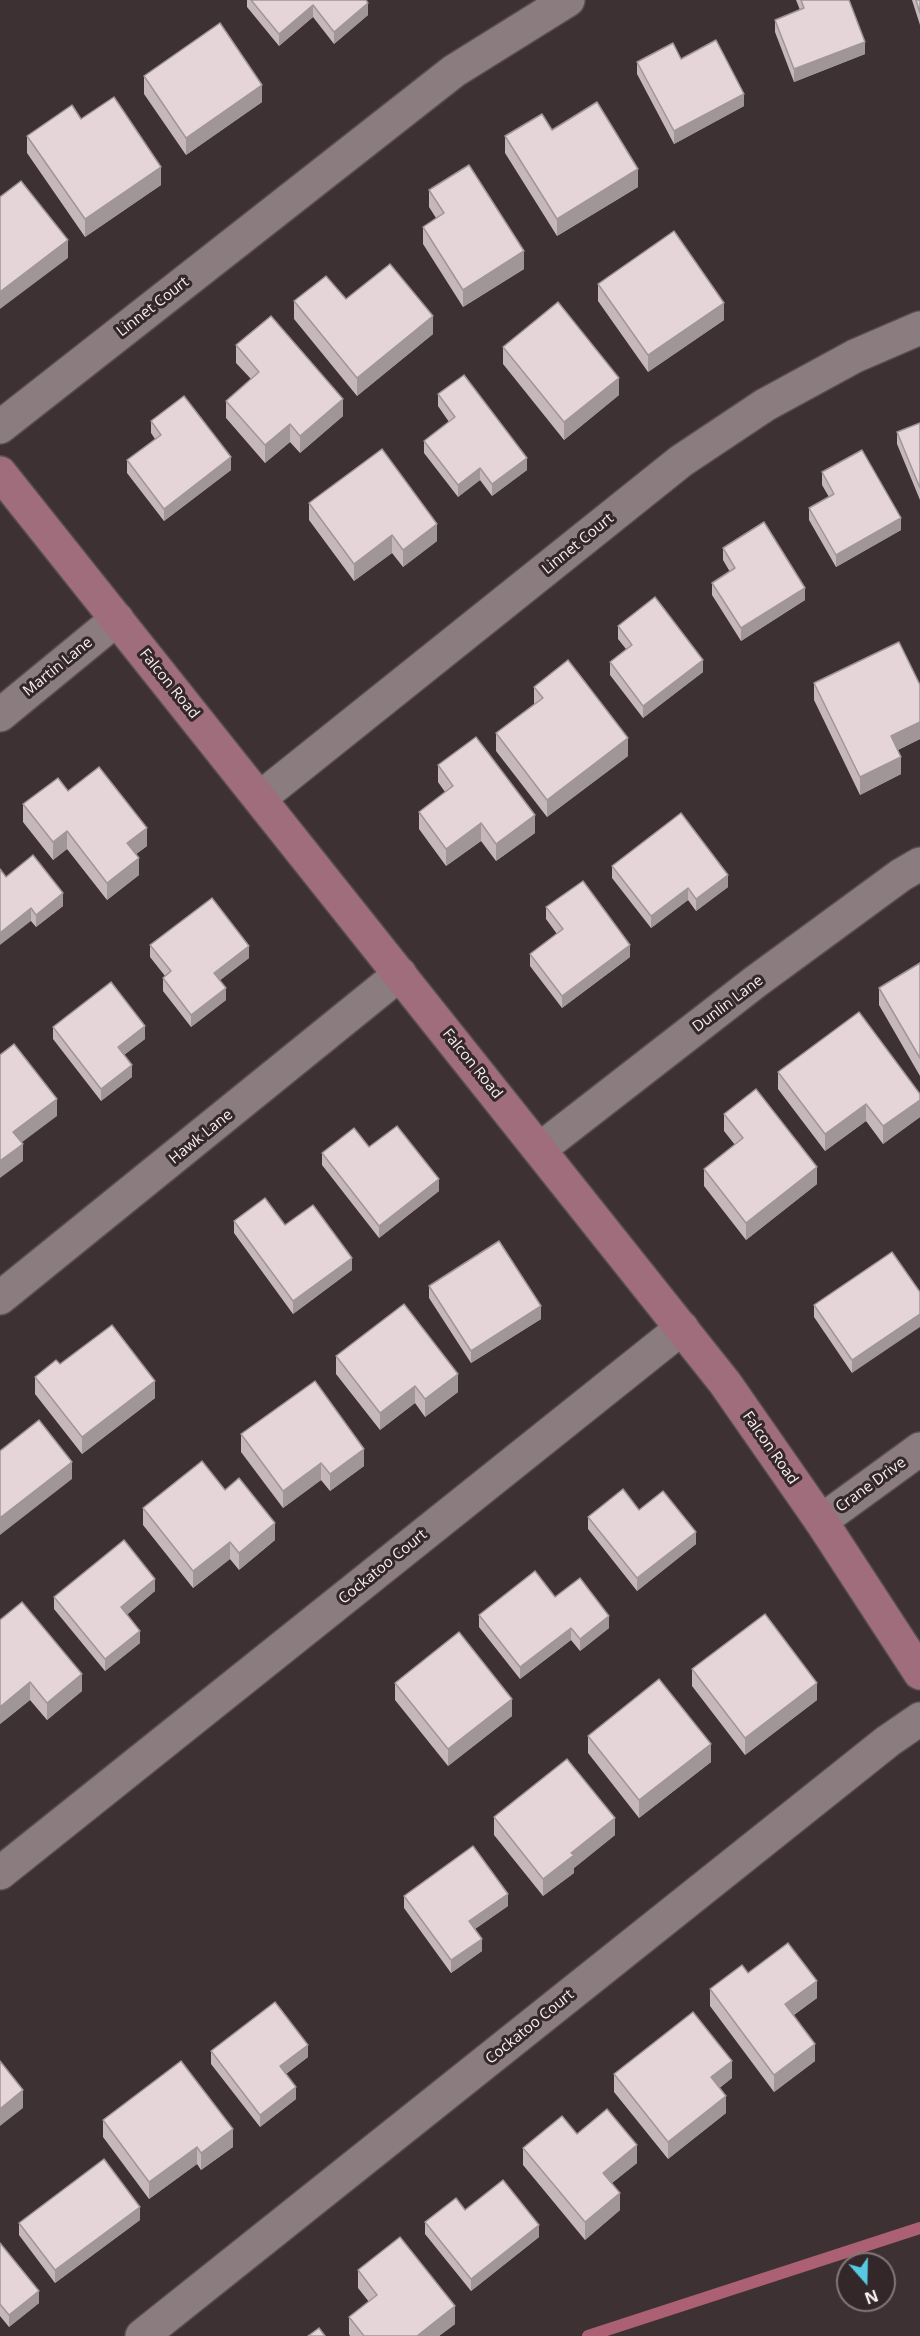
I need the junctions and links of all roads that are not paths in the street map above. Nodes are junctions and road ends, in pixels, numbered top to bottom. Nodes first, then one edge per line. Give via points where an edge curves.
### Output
1 (568, 0) edge
2 (920, 328) edge
3 (0, 427) edge
4 (0, 473) edge
5 (117, 619) junction
6 (0, 714) edge
7 (260, 798) junction
8 (920, 864) edge
9 (400, 974) junction
10 (540, 1149) junction
11 (0, 1298) edge
12 (682, 1328) junction
13 (920, 1449) edge
14 (822, 1521) junction
15 (920, 1673) edge
16 (920, 1719) edge
17 (0, 1873) edge
18 (142, 2336) edge

1 - 3 street, Linnet Court via 454,71
2 - 7 street, Linnet Court via 855,356 765,405 681,461
4 - 5 street, Falcon Road
5 - 6 street, Martin Lane
5 - 7 street, Falcon Road
7 - 9 street, Falcon Road
8 - 10 street, Dunlin Lane via 755,982
9 - 10 street, Falcon Road
9 - 11 street, Hawk Lane
10 - 12 street, Falcon Road
12 - 14 street, Falcon Road
12 - 17 street, Cockatoo Court
13 - 14 street, Crane Drive
14 - 15 street, Falcon Road
16 - 18 street, Cockatoo Court

